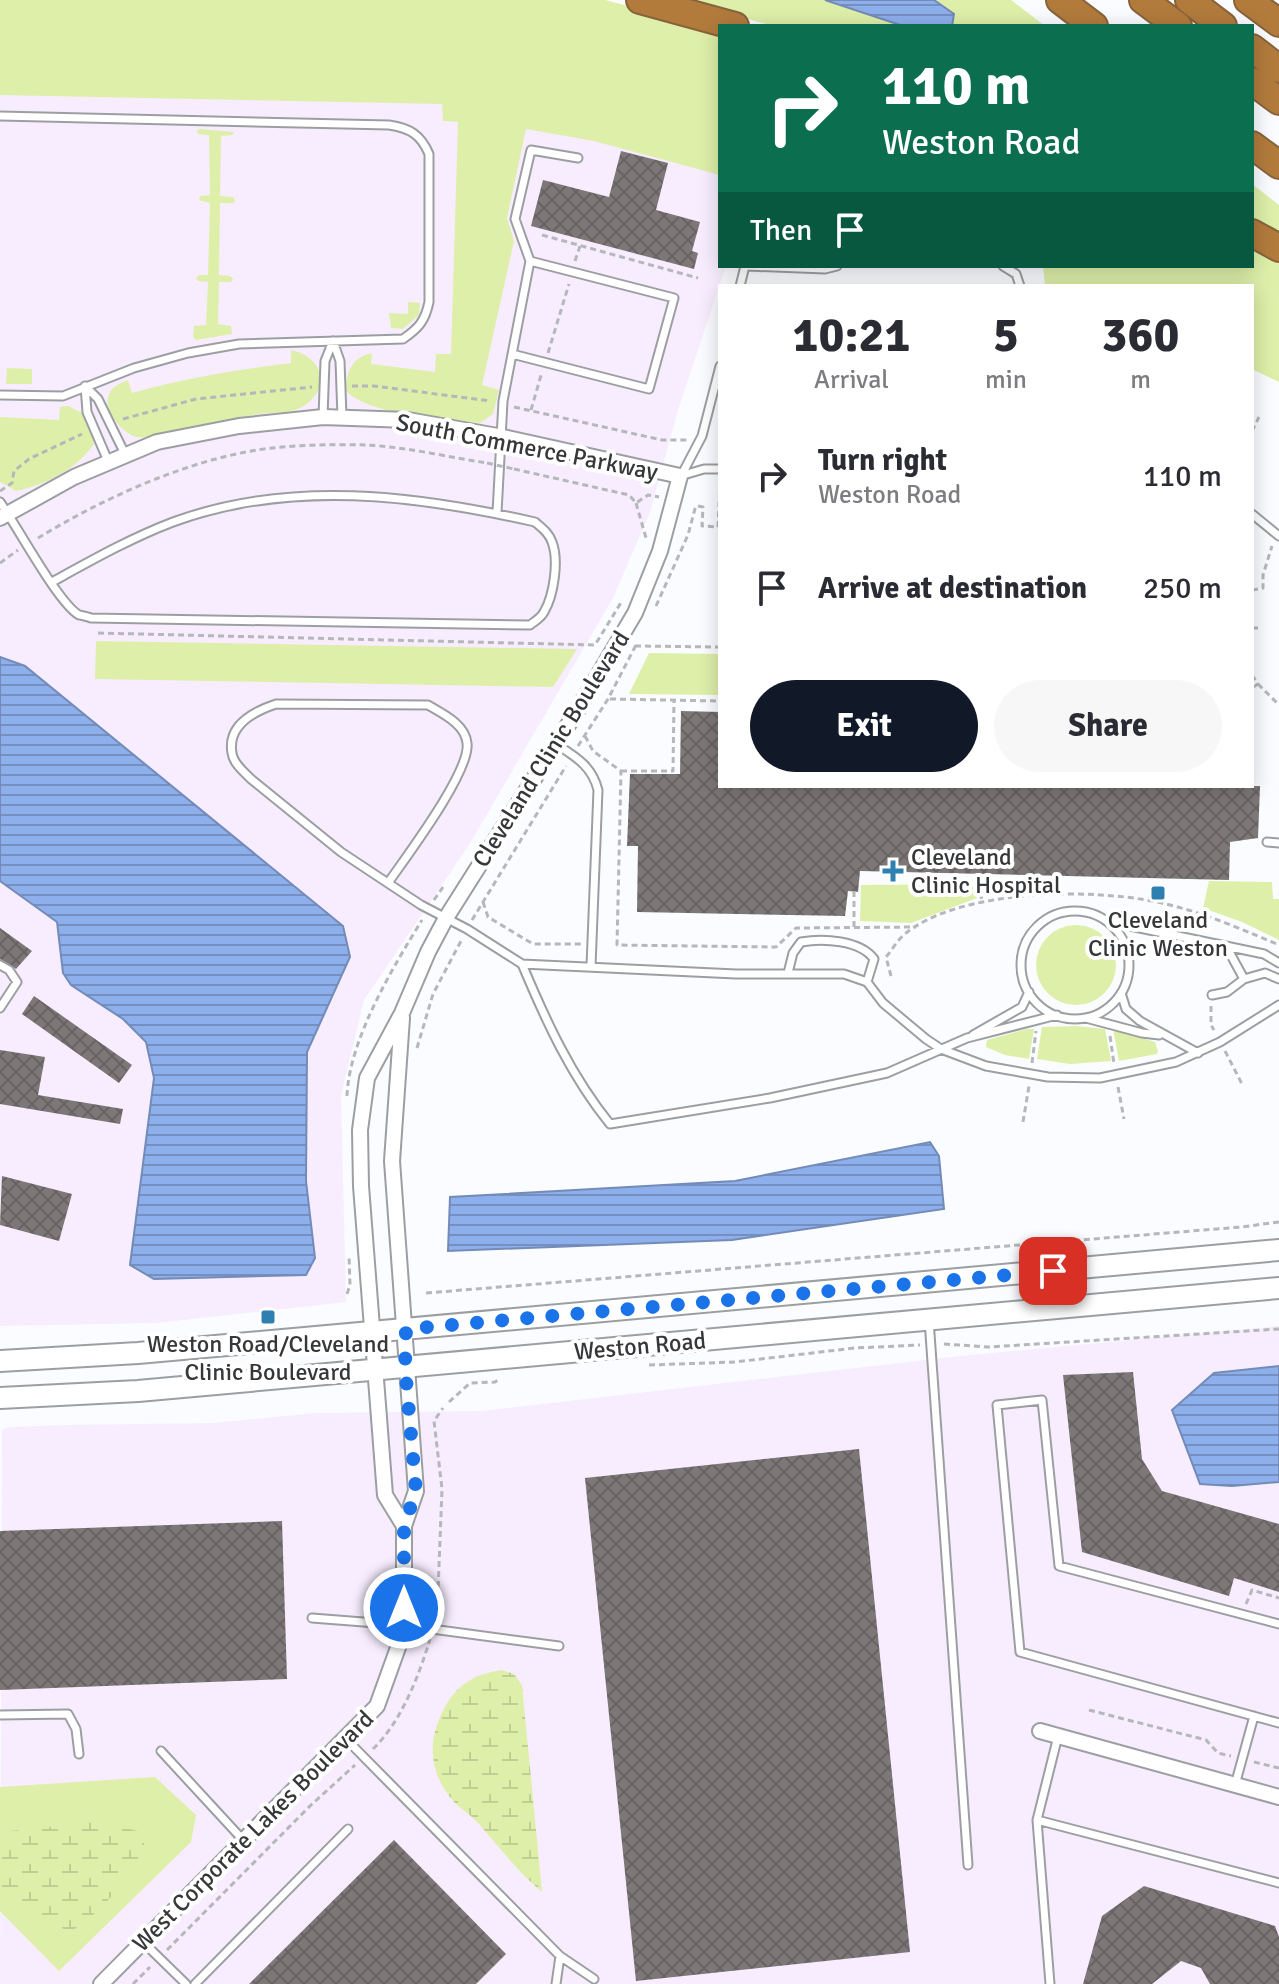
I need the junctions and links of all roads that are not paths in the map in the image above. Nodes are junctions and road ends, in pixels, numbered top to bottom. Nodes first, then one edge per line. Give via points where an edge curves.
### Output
1 (640, 0) edge
2 (1060, 0) edge
3 (1143, 0) edge
4 (1189, 0) edge
5 (1248, 0) edge
6 (1279, 23) edge
7 (728, 24) edge
8 (1091, 24) edge
9 (1175, 24) edge
10 (1220, 24) edge
11 (1254, 50) edge
12 (1279, 69) edge
13 (1254, 82) edge
14 (1279, 101) edge
15 (0, 116) edge
16 (1254, 146) edge
17 (578, 158) dead end
18 (1279, 165) edge
19 (1254, 234) edge
20 (1279, 248) edge
21 (530, 261) junction
22 (799, 268) edge
23 (829, 268) edge
24 (1006, 268) edge
25 (1019, 284) edge
26 (333, 341) junction
27 (512, 354) junction
28 (718, 375) edge
29 (85, 386) junction
30 (0, 395) edge
31 (323, 417) junction
32 (342, 417) junction
33 (503, 437) junction
34 (125, 454) junction
35 (108, 461) junction
36 (718, 469) edge
37 (680, 476) junction
38 (497, 513) junction
39 (2, 514) edge
40 (1254, 516) edge
41 (1276, 539) edge
42 (52, 582) junction
43 (556, 744) junction
44 (1267, 842) dead end
45 (1279, 843) edge
46 (388, 883) junction
47 (446, 918) junction
48 (1108, 922) junction
49 (1226, 946) junction
50 (1279, 963) edge
51 (522, 964) junction
52 (0, 965) edge
53 (591, 966) junction
54 (788, 973) junction
55 (1244, 979) junction
56 (1279, 979) edge
57 (867, 982) junction
58 (1029, 992) junction
59 (1121, 993) junction
60 (1212, 995) dead end
61 (1279, 1005) edge
62 (0, 1008) edge
63 (402, 1013) junction
64 (1057, 1015) junction
65 (1084, 1018) junction
66 (1165, 1035) junction
67 (967, 1038) junction
68 (941, 1049) junction
69 (1198, 1053) junction
70 (1279, 1250) edge
71 (1279, 1288) edge
72 (929, 1320) junction
73 (406, 1329) junction
74 (374, 1332) junction
75 (0, 1361) edge
76 (405, 1367) junction
77 (374, 1369) junction
78 (0, 1398) edge
79 (404, 1526) junction
80 (312, 1618) dead end
81 (1279, 1624) edge
82 (402, 1625) junction
83 (559, 1646) dead end
84 (0, 1715) edge
85 (1254, 1716) junction
86 (1279, 1723) edge
87 (1040, 1731) dead end
88 (1058, 1736) junction
89 (345, 1738) junction
90 (161, 1751) dead end
91 (79, 1754) dead end
92 (1235, 1785) junction
93 (1279, 1797) edge
94 (1037, 1820) junction
95 (348, 1829) dead end
96 (244, 1841) junction
97 (968, 1865) dead end
98 (1279, 1883) edge
99 (143, 1942) junction
100 (560, 1956) junction
101 (594, 1979) dead end
102 (101, 1984) edge
103 (186, 1984) edge
104 (195, 1984) edge
105 (556, 1984) edge
106 (1050, 1984) edge

1 - 7 highway
2 - 8 highway
3 - 9 highway
4 - 10 highway
5 - 6 highway
11 - 12 highway
13 - 14 highway
15 - 26 lane via 389,125 415,132 429,154 426,319 403,339
16 - 18 highway
17 - 21 lane via 531,150 515,219
19 - 20 highway
21 - 27 lane
21 - 27 lane via 674,298 649,389
22 - 23 lane
24 - 25 lane
26 - 29 lane via 239,344 188,353
26 - 31 lane via 325,361
26 - 32 lane via 340,361
27 - 33 lane
28 - 37 lane via 702,436
29 - 30 lane via 63,396
29 - 34 lane via 98,399
29 - 35 lane via 87,412
31 - 32 street, South Commerce Parkway
31 - 34 street, South Commerce Parkway via 239,426 157,442
32 - 33 street, South Commerce Parkway via 408,420
33 - 37 street, South Commerce Parkway
33 - 38 lane
34 - 35 street, South Commerce Parkway
35 - 39 street, South Commerce Parkway
36 - 37 lane
37 - 43 street, Cleveland Clinic Boulevard via 648,584
38 - 42 lane via 357,494 277,498 172,522
38 - 42 lane via 535,522 553,544 551,597 543,616 530,625 91,618 69,606
39 - 42 lane
40 - 41 lane
43 - 47 street, Cleveland Clinic Boulevard
43 - 53 lane via 590,770 598,790
44 - 45 lane
46 - 46 lane via 456,782 468,745 463,730 428,705 276,704 254,711 235,730 231,753 238,766 341,852
46 - 47 lane
47 - 51 lane
47 - 63 street, Cleveland Clinic Boulevard
48 - 49 lane
48 - 58 lane via 1076,910 1043,921 1023,950 1021,967
48 - 59 lane via 1128,951
49 - 50 lane
49 - 55 lane
51 - 53 lane
51 - 68 lane via 584,1092 610,1124 828,1087 887,1073
52 - 62 lane via 17,982
53 - 54 lane
54 - 57 lane via 844,974
54 - 57 lane via 801,942 852,944 874,959
55 - 56 lane via 1265,973
55 - 60 lane via 1227,992
57 - 68 lane via 883,1003
58 - 64 lane
58 - 67 lane via 1022,1007
59 - 65 lane via 1111,1005
59 - 66 lane via 1126,1009
61 - 69 lane
63 - 73 street, Cleveland Clinic Boulevard via 392,1161
63 - 74 street, Cleveland Clinic Boulevard via 367,1078 360,1130
64 - 65 lane
64 - 67 lane
65 - 66 lane
66 - 69 lane
67 - 68 lane
68 - 69 lane via 986,1066 1048,1077 1100,1078 1158,1068
70 - 73 main road, Weston Road
71 - 72 main road, Weston Road
72 - 76 main road, Weston Road
72 - 97 lane
73 - 74 main road, Weston Road
73 - 76 street, Cleveland Clinic Boulevard
74 - 75 main road, Weston Road
74 - 77 street
76 - 77 main road, Weston Road
76 - 79 street, West Corporate Lakes Boulevard via 416,1491
77 - 78 main road, Weston Road via 95,1395
77 - 79 street via 385,1495
79 - 82 street, West Corporate Lakes Boulevard
80 - 82 lane
81 - 85 lane via 1059,1566 1042,1400 997,1405 1020,1652
82 - 83 lane
82 - 89 street, West Corporate Lakes Boulevard via 377,1706
84 - 91 lane via 68,1714
85 - 86 lane
85 - 92 lane
87 - 88 street
88 - 92 street
88 - 94 lane
89 - 96 street, West Corporate Lakes Boulevard
89 - 100 lane
90 - 96 lane
92 - 93 street
94 - 98 lane
94 - 106 lane
95 - 104 lane
96 - 99 street, West Corporate Lakes Boulevard
99 - 102 street, West Corporate Lakes Boulevard
99 - 103 lane
100 - 101 lane
100 - 105 lane

